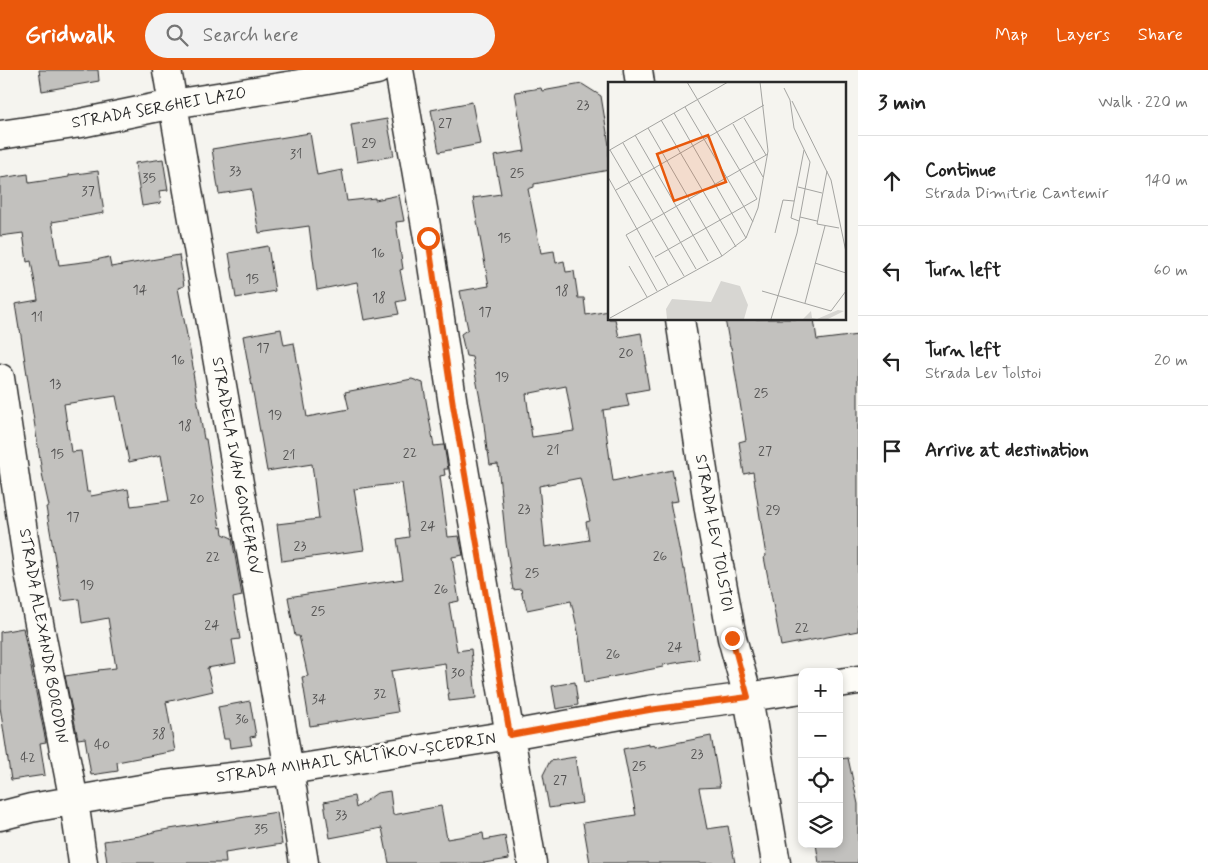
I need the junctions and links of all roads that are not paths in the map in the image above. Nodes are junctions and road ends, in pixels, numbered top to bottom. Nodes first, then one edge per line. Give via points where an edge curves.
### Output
1 (167, 70) edge
2 (377, 70) edge
3 (399, 70) edge
4 (173, 104) junction
5 (0, 135) edge
6 (680, 320) edge
7 (0, 378) edge
8 (858, 680) edge
9 (843, 682) edge
10 (798, 690) edge
11 (748, 697) junction
12 (510, 735) junction
13 (289, 770) junction
14 (74, 801) junction
15 (0, 816) edge
16 (83, 863) edge
17 (304, 863) edge
18 (532, 863) edge
19 (776, 863) edge

1 - 4 street, STRADELA IVAN GONCEAROV
2 - 4 street, STRADA SERGHEI LAZO
3 - 12 street
4 - 5 street, STRADA SERGHEI LAZO via 82,123
4 - 13 street, STRADELA IVAN GONCEAROV
6 - 11 street, STRADA LEV TOLSTOI via 732,638
7 - 14 street, STRADA ALEXANDR BORODIN via 29,572
8 - 9 street
10 - 11 street, STRADA MIHAIL SALTÎKOV-ȘCEDRIN
11 - 12 street, STRADA MIHAIL SALTÎKOV-ȘCEDRIN via 649,710
11 - 19 street, STRADA LEV TOLSTOI
12 - 13 street, STRADA MIHAIL SALTÎKOV-ȘCEDRIN
12 - 18 street
13 - 14 street, STRADA MIHAIL SALTÎKOV-ȘCEDRIN via 164,785
13 - 17 street, STRADELA IVAN GONCEAROV
14 - 15 street, STRADA MIHAIL SALTÎKOV-ȘCEDRIN
14 - 16 street, STRADA ALEXANDR BORODIN

